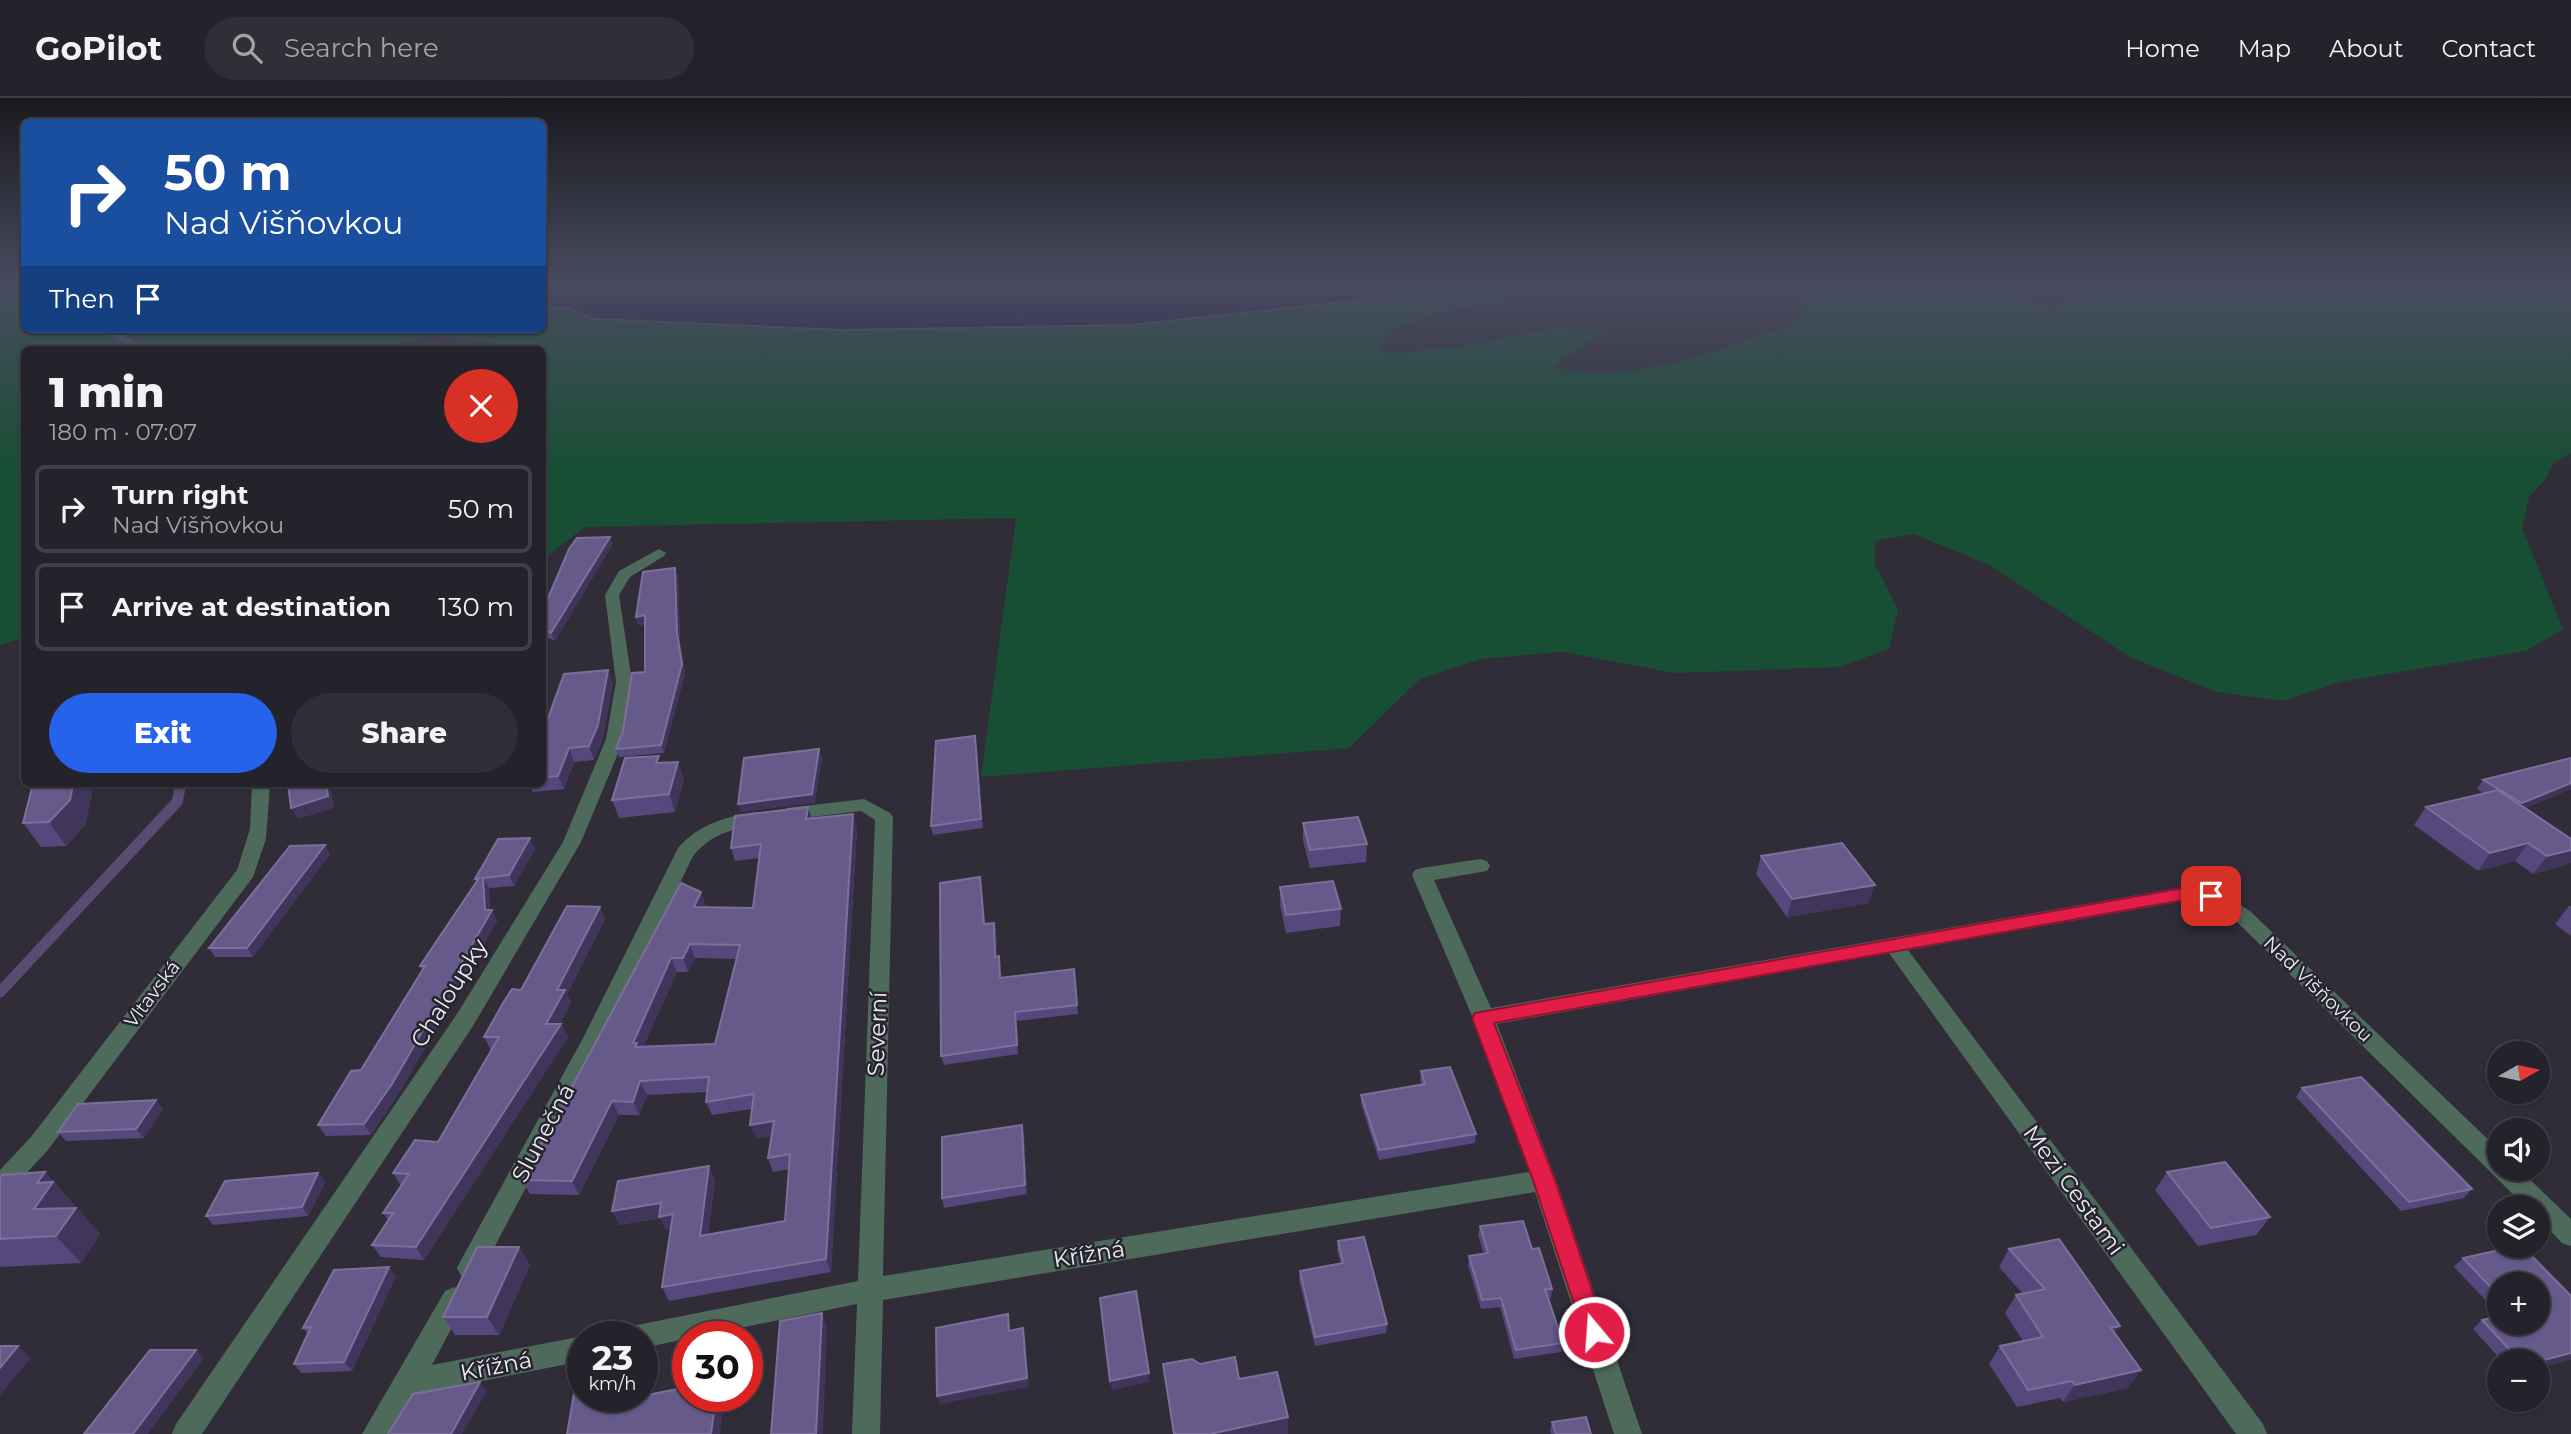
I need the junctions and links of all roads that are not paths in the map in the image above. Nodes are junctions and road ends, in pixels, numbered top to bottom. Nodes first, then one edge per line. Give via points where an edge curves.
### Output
1 (659, 553) dead end
2 (261, 787) edge
3 (706, 832) joint
4 (1480, 866) dead end
5 (1895, 947) junction
6 (1482, 1018) junction
7 (2487, 1153) edge
8 (1544, 1180) junction
9 (2515, 1181) edge
10 (0, 1186) edge
11 (2571, 1235) edge
12 (870, 1290) junction
13 (658, 1333) edge
14 (567, 1351) edge
15 (408, 1383) junction
16 (186, 1434) edge
17 (376, 1434) edge
18 (866, 1434) edge
19 (1628, 1434) edge
20 (2253, 1434) edge

1 - 16 street, Chaloupky via 624,574 612,595 624,682 615,739 572,842 465,1020
2 - 10 street, Vltavská via 260,833 246,872 39,1144
3 - 12 street, Severní via 732,821 863,805 884,817
3 - 15 street, Slunečná via 685,852 592,1042
4 - 6 street via 1422,875 1455,944
5 - 6 street, Nad Višňovkou
5 - 7 street, Nad Višňovkou via 2189,893 2211,896 2243,916
5 - 20 street, Mezi Cestami
6 - 8 street
8 - 12 street, Křížná
8 - 19 street
9 - 11 street
12 - 13 street, Křížná
12 - 18 street, Severní
14 - 15 street, Křížná
15 - 17 street, Slunečná

